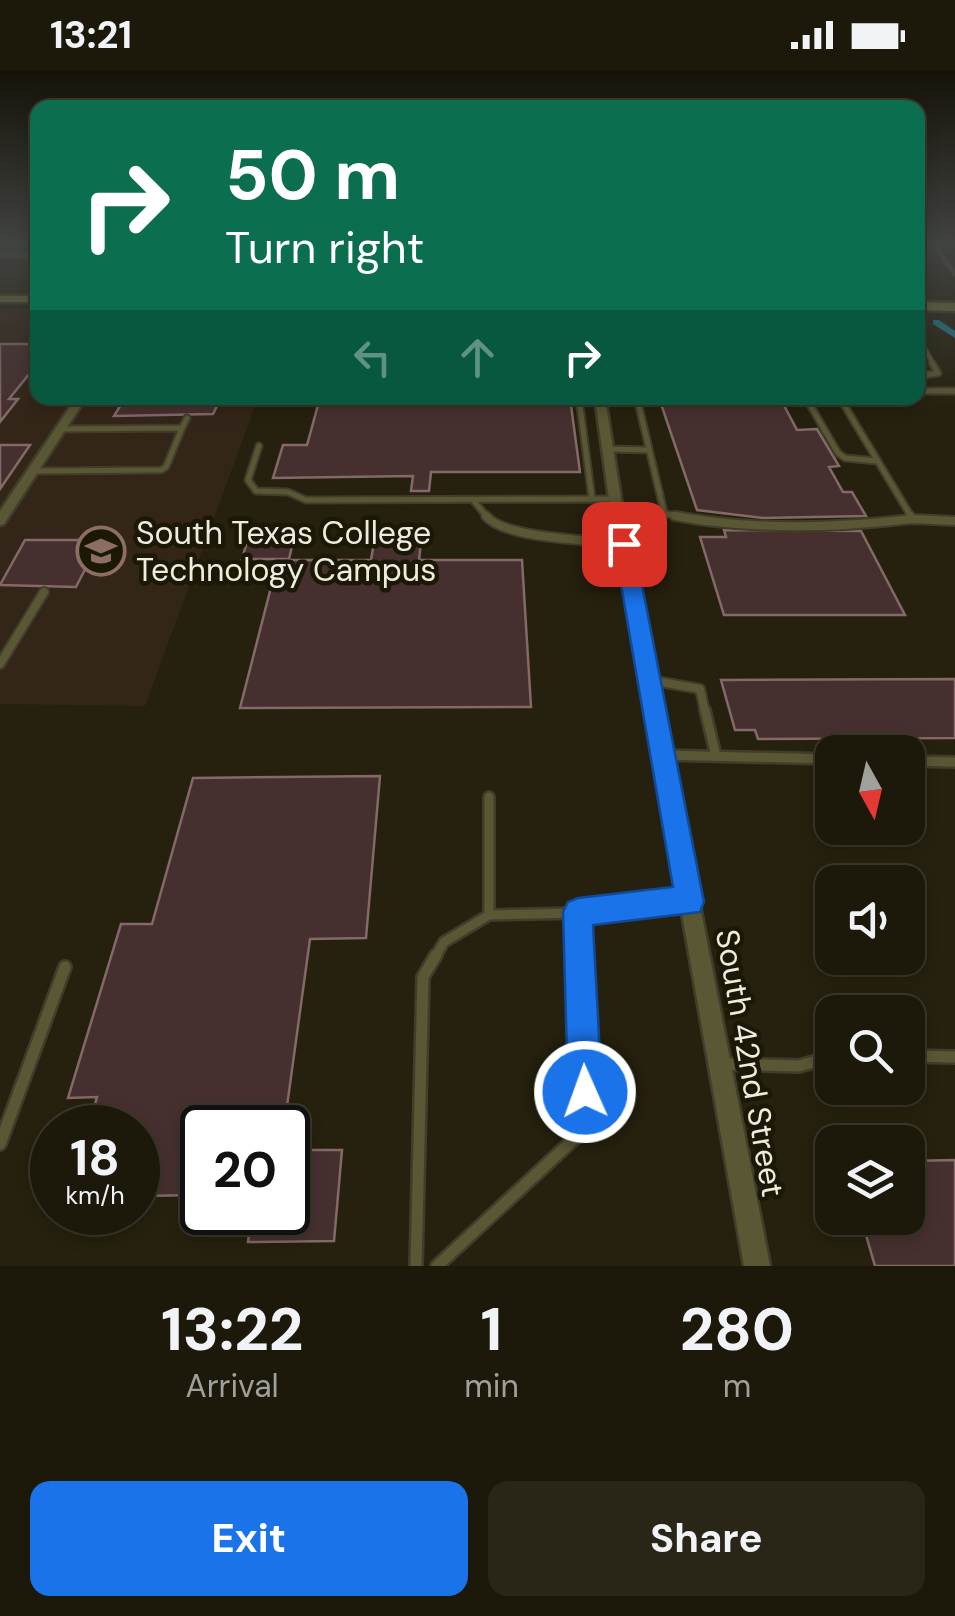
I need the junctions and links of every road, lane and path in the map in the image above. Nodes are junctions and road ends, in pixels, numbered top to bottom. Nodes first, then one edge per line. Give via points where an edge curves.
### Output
1 (0, 299) edge
2 (30, 299) edge
3 (925, 306) edge
4 (955, 308) edge
5 (925, 350) edge
6 (925, 375) edge
7 (925, 390) edge
8 (955, 391) edge
9 (76, 405) edge
10 (580, 405) edge
11 (601, 405) edge
12 (639, 405) edge
13 (810, 405) edge
14 (844, 405) edge
15 (188, 418) dead end
16 (182, 428) junction
17 (60, 429) junction
18 (584, 436) junction
19 (607, 443) junction
20 (259, 446) dead end
21 (649, 450) junction
22 (877, 462) junction
23 (33, 471) junction
24 (592, 499) junction
25 (473, 500) junction
26 (616, 502) junction
27 (664, 512) junction
28 (912, 520) junction
29 (955, 520) edge
30 (0, 521) edge
31 (624, 544) junction
32 (44, 592) dead end
33 (0, 664) edge
34 (649, 680) junction
35 (662, 755) junction
36 (716, 756) junction
37 (815, 759) edge
38 (925, 761) edge
39 (955, 762) edge
40 (489, 797) dead end
41 (690, 902) junction
42 (578, 912) junction
43 (489, 914) junction
44 (65, 966) dead end
45 (925, 1056) edge
46 (955, 1057) edge
47 (815, 1062) edge
48 (720, 1064) junction
49 (0, 1144) edge
50 (416, 1266) edge
51 (437, 1266) edge
52 (757, 1266) edge

1 - 2 main road
3 - 4 main road
5 - 6 lane via 938,373
7 - 8 lane
9 - 17 street
10 - 18 lane
11 - 19 street, South 42nd Street
12 - 21 lane
13 - 22 lane via 838,453
14 - 22 lane
15 - 16 lane
16 - 17 lane
16 - 23 lane via 161,470
17 - 23 street
18 - 19 lane
18 - 24 lane
19 - 21 lane
19 - 26 street, South 42nd Street
20 - 25 lane via 248,480 256,491 306,500
21 - 27 lane
22 - 28 lane
23 - 30 street
24 - 25 lane
24 - 26 lane
25 - 31 lane via 492,523
26 - 27 lane
26 - 31 street, South 42nd Street
27 - 28 lane via 712,523
28 - 29 lane
31 - 34 street, South 42nd Street
32 - 33 lane
34 - 35 street, South 42nd Street
34 - 36 lane via 700,689
35 - 36 lane
35 - 41 street, South 42nd Street
36 - 37 lane
38 - 39 lane
40 - 43 lane
41 - 42 lane
41 - 48 street, South 42nd Street
42 - 43 lane
42 - 51 lane via 586,1128
43 - 50 lane via 444,942 423,976
44 - 49 lane
45 - 46 lane
47 - 48 lane
48 - 52 street, South 42nd Street

